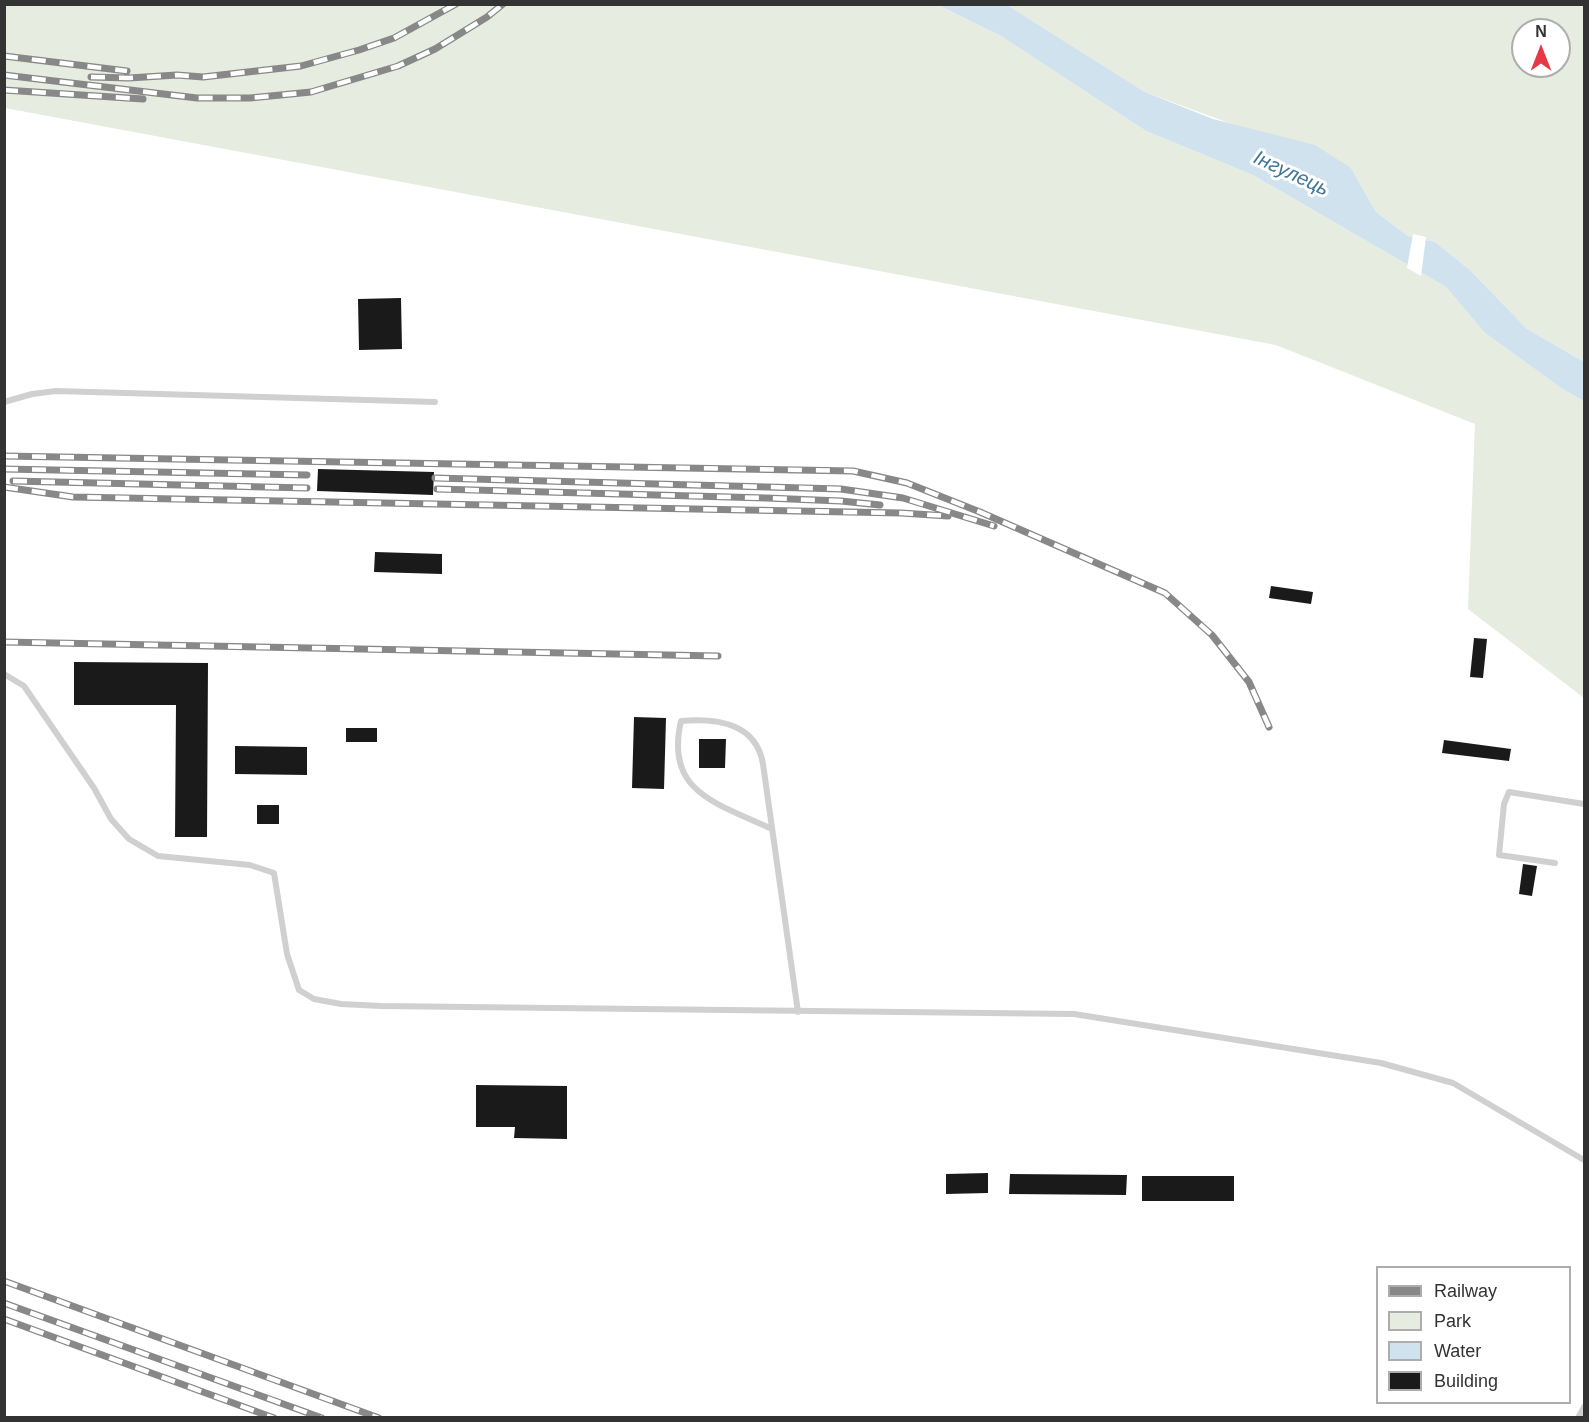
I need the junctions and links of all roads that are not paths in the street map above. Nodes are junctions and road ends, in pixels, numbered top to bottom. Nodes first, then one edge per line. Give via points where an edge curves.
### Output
1 (4, 402) edge
2 (435, 402) dead end
3 (4, 674) edge
4 (1584, 804) edge
5 (772, 829) junction
6 (1555, 863) dead end
7 (798, 1012) junction
8 (1584, 1160) edge
9 (1584, 1407) edge
10 (1578, 1418) edge

1 - 2 lane via 56,391
3 - 7 lane via 24,686 111,819 129,839 158,856 250,865 274,873 286,954 299,990 314,999 381,1006
4 - 6 lane via 1509,792 1504,804 1499,855
5 - 5 lane via 761,751 753,739 745,731 717,722 681,722 678,754 682,773 692,786 704,796
5 - 7 lane
7 - 8 lane via 1074,1014 1381,1063 1453,1083
9 - 10 lane

